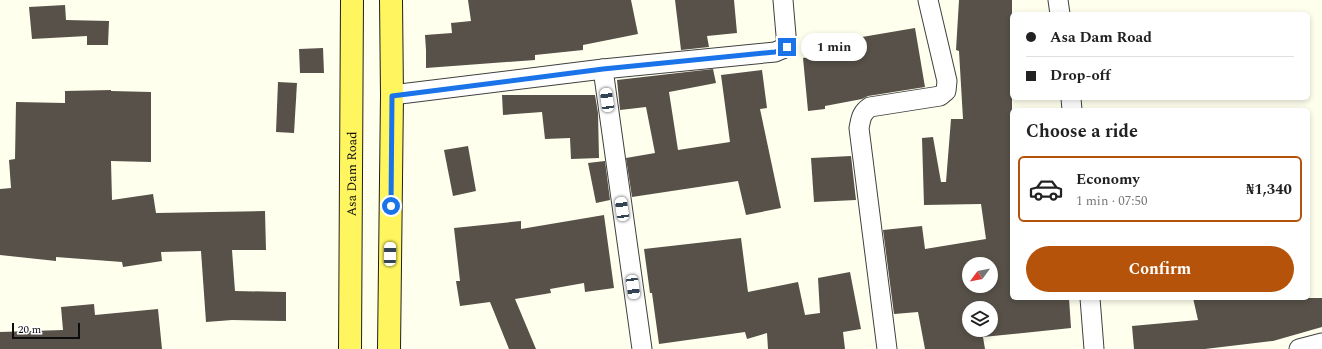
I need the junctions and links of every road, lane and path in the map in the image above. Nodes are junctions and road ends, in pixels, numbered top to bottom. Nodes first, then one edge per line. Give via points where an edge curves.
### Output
1 (352, 0) edge
2 (391, 0) edge
3 (783, 0) edge
4 (928, 0) edge
5 (1058, 0) edge
6 (1060, 12) edge
7 (603, 69) junction
8 (392, 96) junction
9 (1090, 300) edge
10 (1322, 343) edge
11 (350, 349) edge
12 (389, 349) edge
13 (642, 349) edge
14 (887, 349) edge
15 (1094, 349) edge
16 (1299, 349) edge

1 - 11 main road, Asa Dam Road
2 - 8 main road
3 - 7 street via 787,47 775,52
4 - 14 street via 947,81 946,91 940,96 870,107 861,116 859,128
5 - 6 street
7 - 8 street
7 - 13 street
8 - 12 main road
9 - 15 street
10 - 16 street

